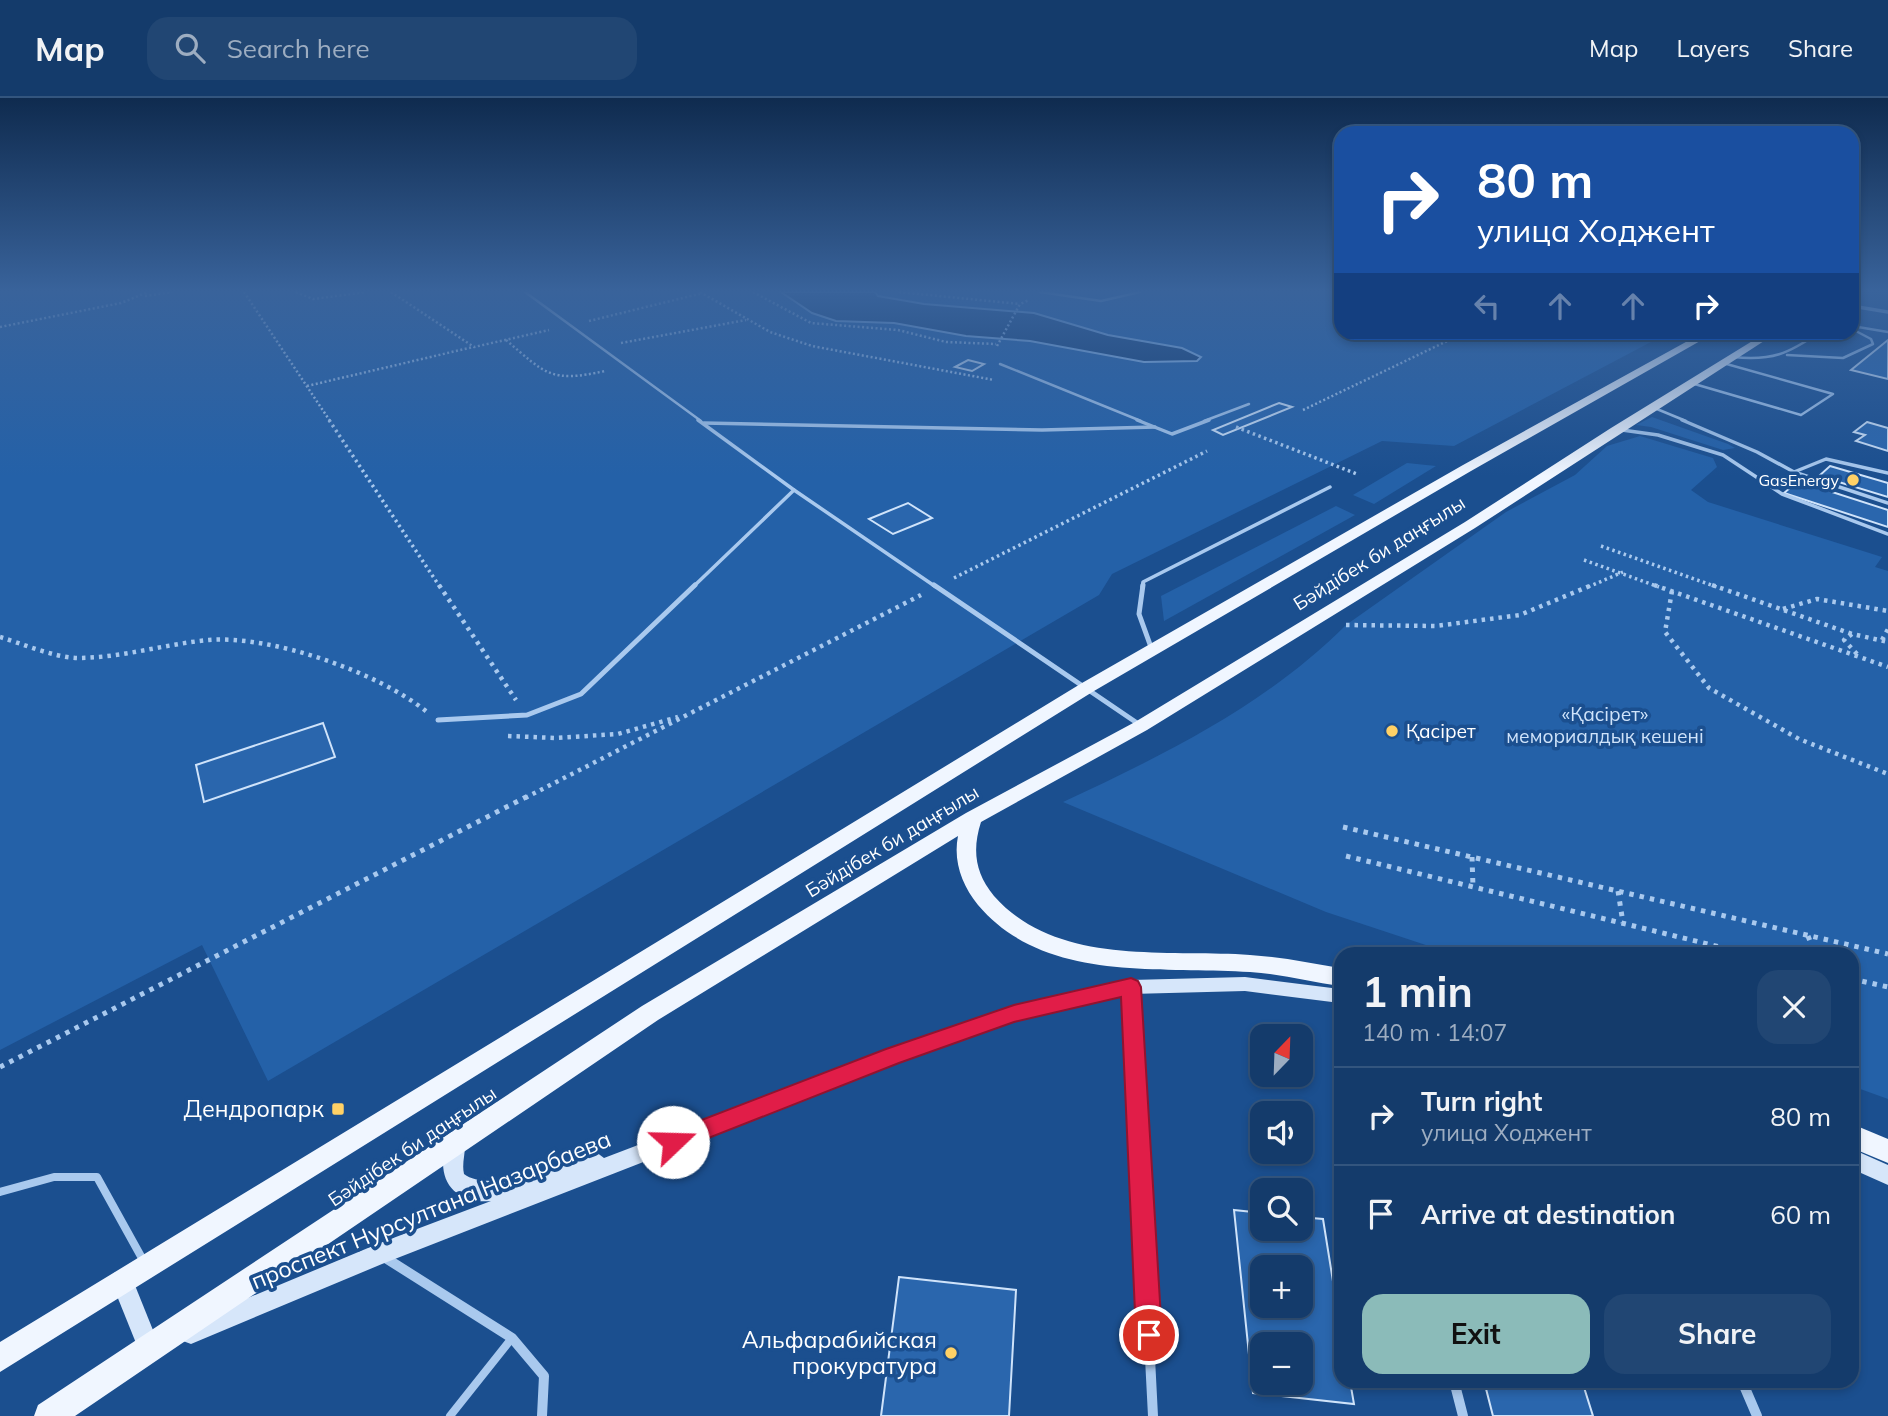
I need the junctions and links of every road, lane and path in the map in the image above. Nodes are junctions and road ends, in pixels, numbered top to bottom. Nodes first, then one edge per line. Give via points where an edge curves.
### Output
1 (285, 354) edge
2 (446, 354) edge
3 (523, 354) edge
4 (606, 354) edge
5 (848, 354) edge
6 (1421, 354) edge
7 (1673, 354) edge
8 (1739, 354) edge
9 (1861, 354) edge
10 (1787, 355) joint
11 (1728, 360) junction
12 (1000, 364) dead end
13 (623, 367) junction
14 (1002, 381) dead end
15 (1691, 383) junction
16 (307, 386) junction
17 (1249, 404) dead end
18 (1652, 407) junction
19 (1303, 410) dead end
20 (704, 422) junction
21 (1155, 426) junction
22 (1244, 430) dead end
23 (1615, 430) junction
24 (1207, 451) dead end
25 (1794, 472) junction
26 (1888, 473) edge
27 (1357, 474) dead end
28 (1330, 487) dead end
29 (794, 490) junction
30 (1888, 503) edge
31 (1888, 534) edge
32 (1601, 546) dead end
33 (1584, 560) dead end
34 (1623, 572) junction
35 (938, 586) junction
36 (1672, 591) junction
37 (1782, 610) junction
38 (1888, 611) edge
39 (1333, 628) dead end
40 (1888, 629) edge
41 (1852, 634) junction
42 (0, 637) edge
43 (1882, 640) junction
44 (1888, 642) edge
45 (1152, 650) junction
46 (1861, 658) junction
47 (1888, 667) edge
48 (1088, 687) junction
49 (527, 715) junction
50 (687, 715) junction
51 (438, 720) joint
52 (1141, 726) junction
53 (505, 736) dead end
54 (1888, 774) edge
55 (973, 818) junction
56 (1343, 827) dead end
57 (1346, 856) dead end
58 (1472, 857) junction
59 (1473, 887) junction
60 (1618, 891) junction
61 (1623, 923) junction
62 (1808, 935) junction
63 (1721, 947) edge
64 (1812, 947) edge
65 (1859, 947) edge
66 (1859, 947) edge
67 (1888, 954) edge
68 (1334, 976) edge
69 (1859, 981) edge
70 (1131, 987) junction
71 (1888, 987) edge
72 (1334, 995) edge
73 (0, 1067) edge
74 (721, 1123) junction
75 (1859, 1139) edge
76 (456, 1144) junction
77 (1888, 1151) edge
78 (1859, 1162) edge
79 (1888, 1175) edge
80 (0, 1192) edge
81 (380, 1254) junction
82 (146, 1266) junction
83 (122, 1281) junction
84 (512, 1338) junction
85 (149, 1350) junction
86 (0, 1358) edge
87 (1456, 1388) edge
88 (1745, 1388) edge
89 (49, 1416) edge
90 (450, 1416) edge
91 (542, 1416) edge
92 (1153, 1416) edge
93 (1463, 1416) edge
94 (1757, 1416) edge

1 - 16 path
2 - 16 path
3 - 13 path via 553,378 568,380
4 - 13 lane
5 - 14 path
6 - 19 path
7 - 45 main road, Бәйдібек би даңғылы
8 - 11 main road, Бәйдібек би даңғылы
9 - 10 lane via 1833,359
10 - 11 lane via 1768,361
11 - 15 main road, Бәйдібек би даңғылы
11 - 15 lane via 1833,394 1801,415
12 - 21 lane
13 - 20 lane
15 - 18 main road, Бәйдібек би даңғылы
16 - 49 path
17 - 21 lane via 1172,434
18 - 23 main road, Бәйдібек би даңғылы
18 - 25 lane
20 - 21 lane via 820,422 1032,432
20 - 29 lane
22 - 27 path
23 - 31 lane via 1658,435 1723,455 1782,494
23 - 52 main road, Бәйдібек би даңғылы via 1470,525
24 - 35 path
25 - 26 lane via 1826,460
25 - 30 lane
28 - 45 lane via 1143,582 1139,614
29 - 35 lane
29 - 49 lane via 581,694
32 - 37 path
33 - 34 path
34 - 36 path
34 - 39 path via 1520,615 1436,626
35 - 48 lane
35 - 50 path
36 - 46 path
36 - 54 path via 1665,632 1709,688 1799,739
37 - 38 path via 1817,598
37 - 41 path
40 - 43 path
41 - 43 path
41 - 46 path via 1844,640
42 - 51 path via 75,658 207,639 248,639 326,660 411,699
43 - 44 path
45 - 48 main road, Бәйдібек би даңғылы
46 - 47 path
48 - 52 lane
48 - 82 main road, Бәйдібек би даңғылы
49 - 51 lane
50 - 53 path via 618,734
50 - 73 path
52 - 55 main road, Бәйдібек би даңғылы
55 - 68 main road via 965,843 967,871 989,908 1027,936 1084,954 1244,963
55 - 76 main road, Бәйдібек би даңғылы via 650,1013
56 - 58 path
57 - 59 path
58 - 59 path
58 - 60 path
59 - 61 path
60 - 61 path
60 - 62 path
61 - 63 path
62 - 64 path
62 - 66 path
65 - 67 path
69 - 71 path
70 - 72 main road, проспект Нурсултана Назарбаева via 1245,984
70 - 74 main road, проспект Нурсултана Назарбаева via 1014,1013
70 - 92 street
74 - 76 main road via 497,1193 471,1191 457,1182 452,1167
74 - 81 main road, проспект Нурсултана Назарбаева
75 - 77 main road
76 - 85 main road, Бәйдібек би даңғылы
78 - 79 main road
80 - 82 lane via 54,1177 97,1177
81 - 84 street
81 - 85 main road, проспект Нурсултана Назарбаева
82 - 83 main road, Бәйдібек би даңғылы
83 - 85 main road
83 - 86 main road, Бәйдібек би даңғылы
84 - 90 lane
84 - 91 street via 544,1377
85 - 89 main road, Бәйдібек би даңғылы
87 - 93 street
88 - 94 street

